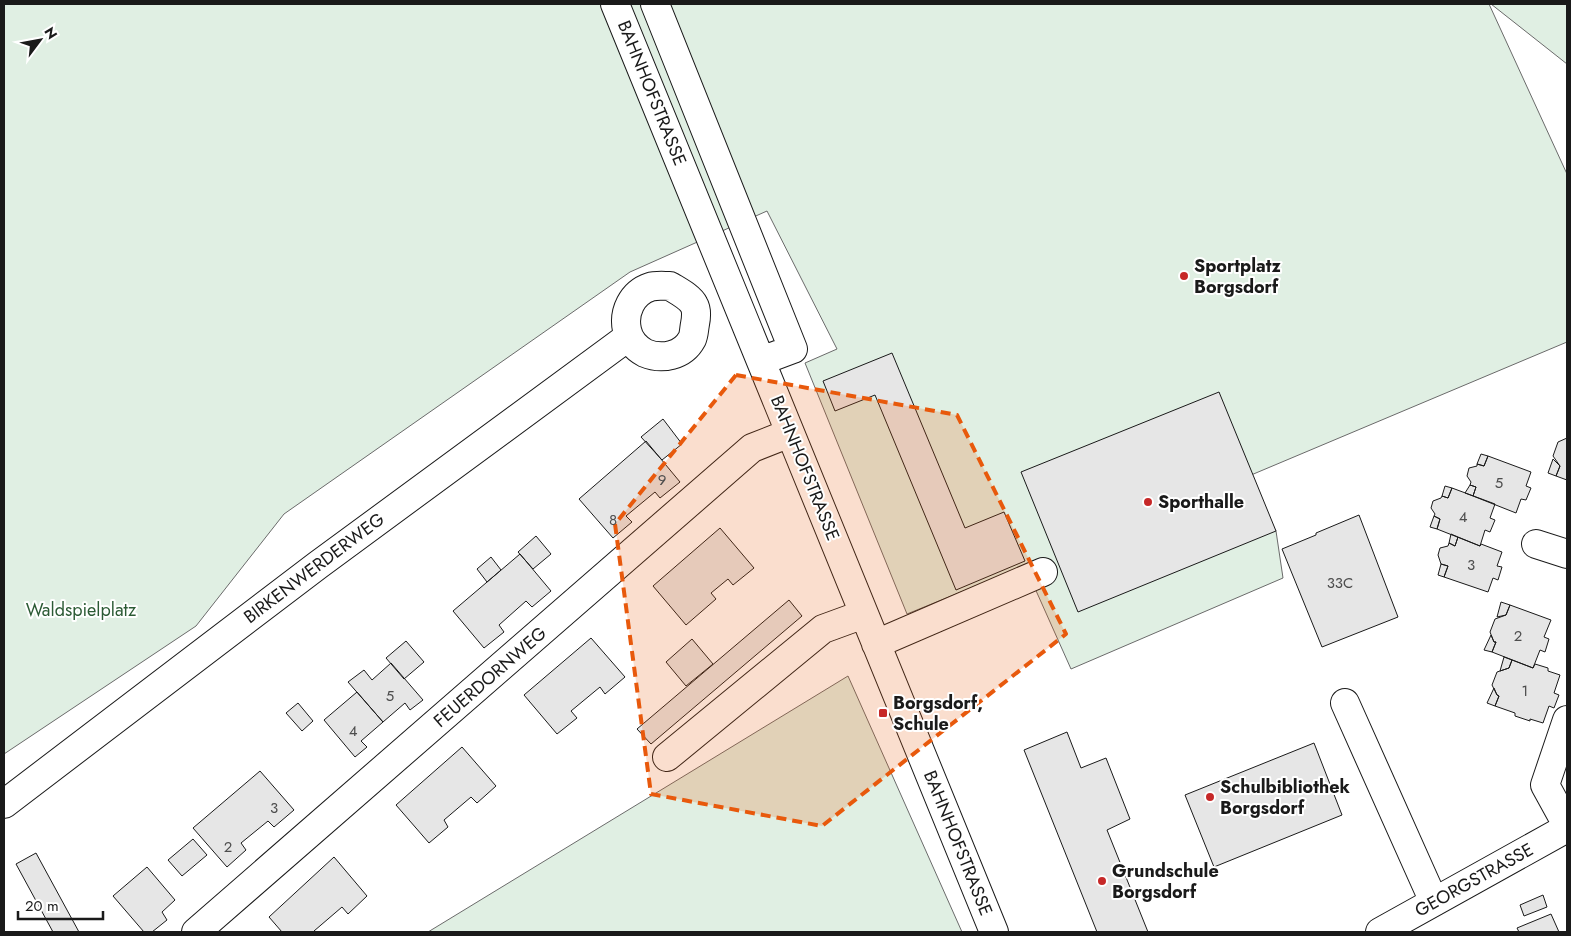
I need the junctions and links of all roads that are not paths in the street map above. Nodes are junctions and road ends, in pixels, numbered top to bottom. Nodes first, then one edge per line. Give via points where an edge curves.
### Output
1 (615, 4) edge
2 (655, 4) edge
3 (733, 289) junction
4 (697, 304) junction
5 (628, 337) junction
6 (761, 361) junction
7 (790, 433) junction
8 (1536, 544) dead end
9 (1567, 554) edge
10 (1043, 572) dead end
11 (864, 614) junction
12 (876, 644) junction
13 (1345, 703) dead end
14 (1567, 720) edge
15 (667, 757) dead end
16 (4, 804) edge
17 (1567, 827) edge
18 (1434, 902) junction
19 (196, 932) edge
20 (994, 932) edge
21 (1380, 932) edge

1 - 3 street, BAHNHOFSTRASSE
2 - 6 street via 793,349
3 - 4 street
3 - 6 street, BAHNHOFSTRASSE
4 - 5 street via 692,339 682,351 654,357 639,350
4 - 5 street via 670,286 651,286 637,294 627,309
5 - 16 street, BIRKENWERDERWEG via 318,565
6 - 7 street, BAHNHOFSTRASSE
7 - 11 street, BAHNHOFSTRASSE
7 - 19 street, FEUERDORNWEG via 752,448
8 - 9 street
10 - 12 street
11 - 12 street, BAHNHOFSTRASSE
11 - 15 street via 823,630
12 - 20 street, BAHNHOFSTRASSE
13 - 18 street
14 - 17 street via 1545,785
17 - 18 street, GEORGSTRASSE
18 - 21 street, GEORGSTRASSE

